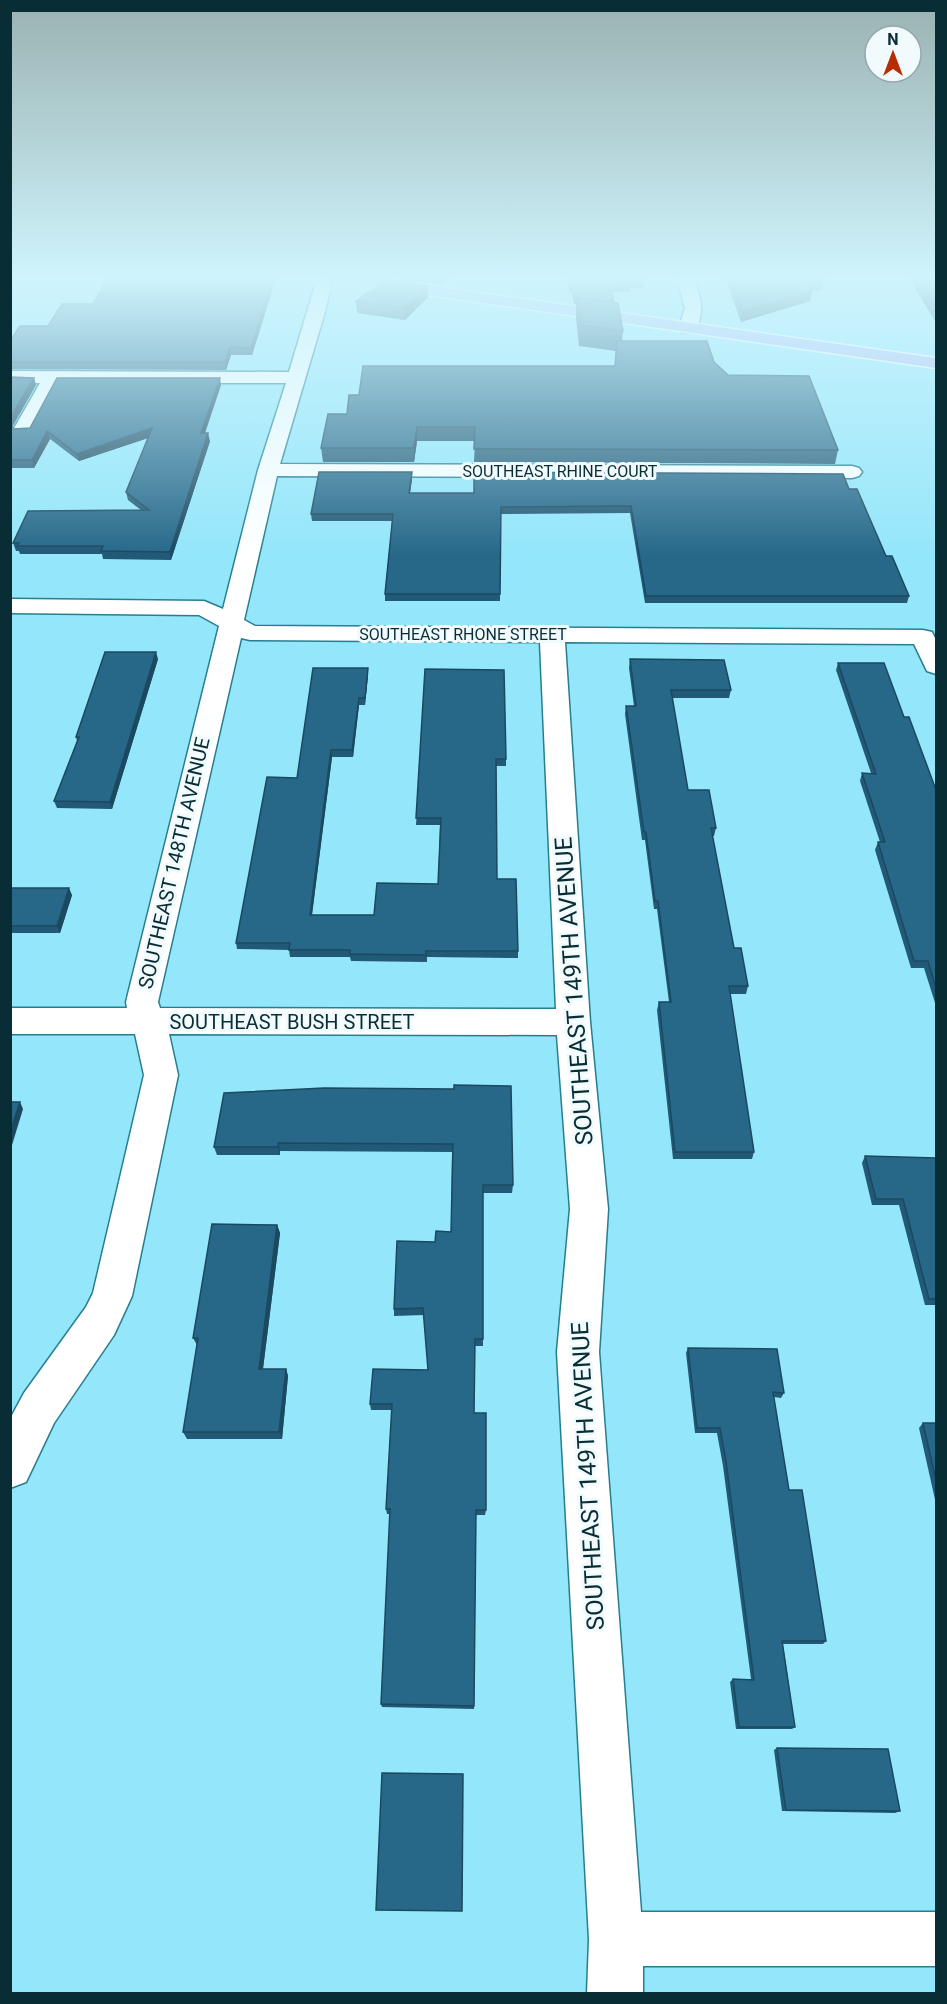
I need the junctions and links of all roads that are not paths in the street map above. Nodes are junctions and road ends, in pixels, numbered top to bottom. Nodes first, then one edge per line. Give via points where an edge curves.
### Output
1 (298, 369) edge
2 (10, 377) edge
3 (52, 377) junction
4 (295, 378) junction
5 (23, 430) edge
6 (268, 470) junction
7 (852, 472) dead end
8 (10, 606) edge
9 (231, 623) junction
10 (552, 635) junction
11 (936, 666) edge
12 (10, 1021) edge
13 (147, 1022) junction
14 (573, 1022) junction
15 (10, 1466) edge
16 (616, 1939) junction
17 (936, 1939) edge
18 (615, 1994) edge

1 - 4 street, SOUTHEAST 148TH AVENUE
2 - 3 street
3 - 4 street
3 - 5 street
4 - 6 street, SOUTHEAST 148TH AVENUE
6 - 7 street, SOUTHEAST RHINE COURT
6 - 9 street, SOUTHEAST 148TH AVENUE
8 - 9 street, SOUTHEAST RHONE STREET via 204,608
9 - 10 street, SOUTHEAST RHONE STREET via 249,633
9 - 13 street, SOUTHEAST 148TH AVENUE via 142,1002
10 - 11 street, SOUTHEAST RHONE STREET via 923,637
10 - 14 street, SOUTHEAST 149TH AVENUE
12 - 13 street, SOUTHEAST BUSH STREET
13 - 14 street, SOUTHEAST BUSH STREET
13 - 15 street, SOUTHEAST 148TH AVENUE via 161,1075 112,1296 86,1344 39,1408
14 - 16 street, SOUTHEAST 149TH AVENUE via 589,1209 578,1352
16 - 17 street
16 - 18 street, SOUTHEAST 149TH AVENUE

